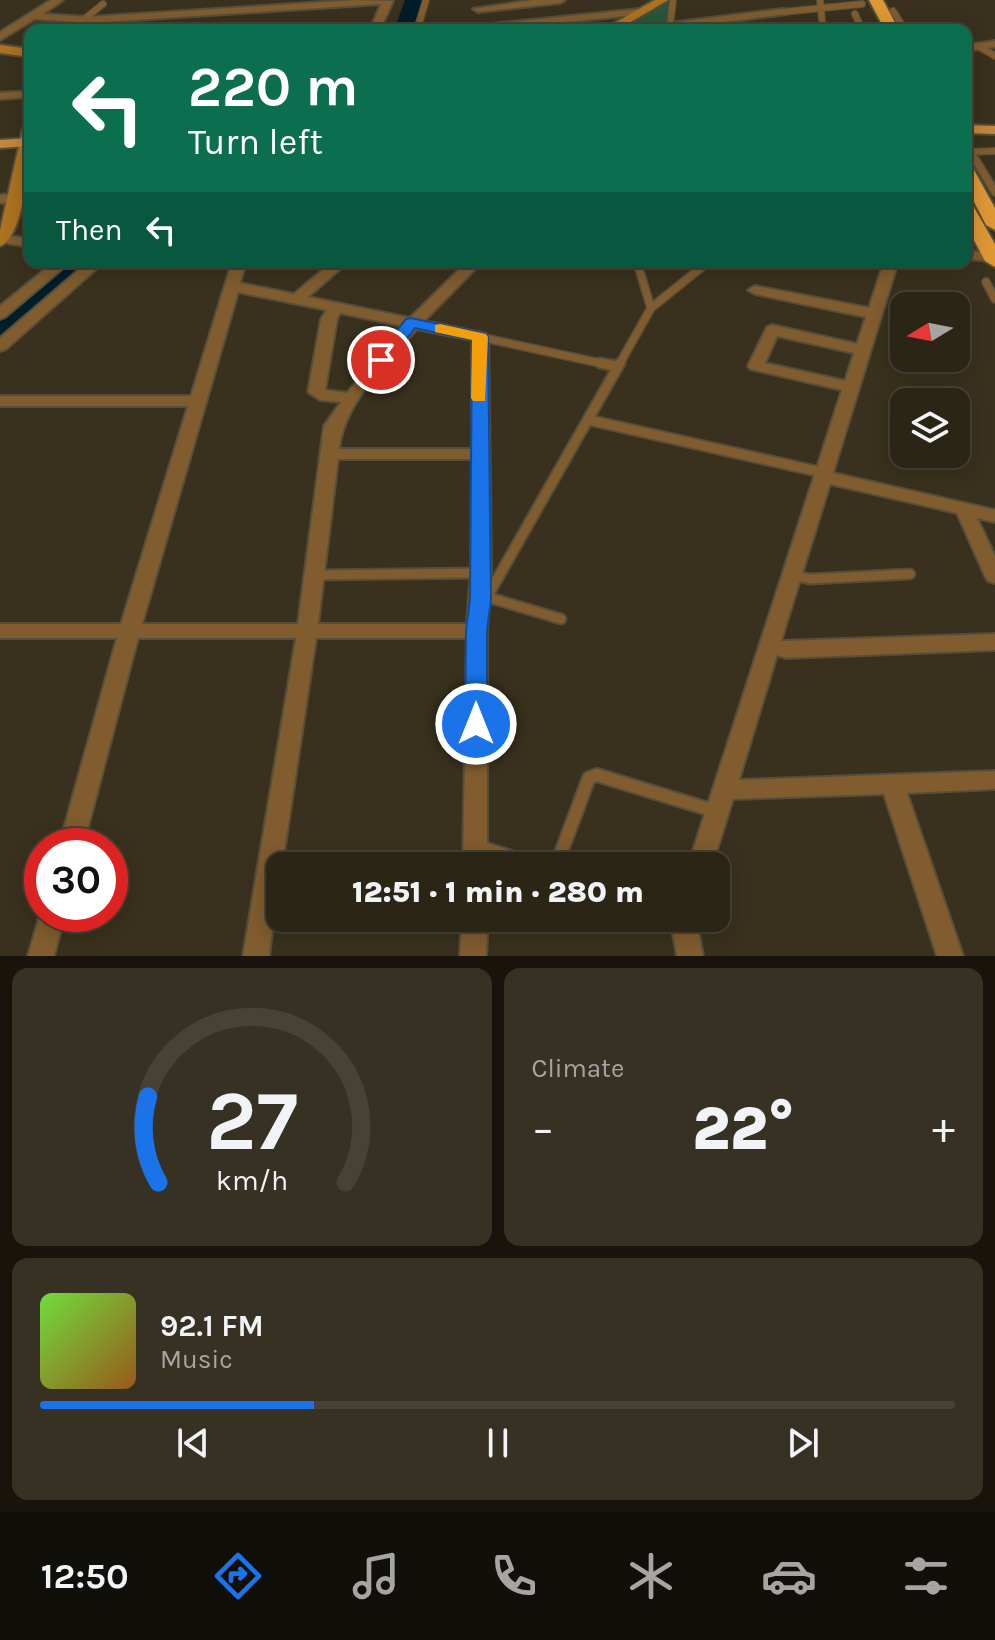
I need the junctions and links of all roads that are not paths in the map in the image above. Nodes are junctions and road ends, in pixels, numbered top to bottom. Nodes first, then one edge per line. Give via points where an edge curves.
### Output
1 (58, 0) edge
2 (426, 0) edge
3 (560, 0) edge
4 (663, 0) edge
5 (673, 0) edge
6 (388, 1) edge
7 (334, 2) edge
8 (820, 3) edge
9 (103, 4) dead end
10 (478, 4) edge
11 (864, 4) edge
12 (224, 11) edge
13 (640, 12) junction
14 (783, 12) joint
15 (33, 16) junction
16 (83, 20) junction
17 (704, 22) junction
18 (378, 24) edge
19 (419, 24) edge
20 (473, 24) edge
21 (527, 24) edge
22 (619, 24) edge
23 (670, 24) edge
24 (687, 24) edge
25 (707, 24) edge
26 (822, 24) edge
27 (862, 24) edge
28 (889, 24) edge
29 (0, 37) edge
30 (995, 44) edge
31 (972, 47) edge
32 (0, 49) edge
33 (24, 52) edge
34 (995, 56) edge
35 (24, 94) edge
36 (0, 96) edge
37 (972, 129) edge
38 (995, 130) edge
39 (24, 138) edge
40 (0, 144) edge
41 (24, 151) edge
42 (995, 151) edge
43 (972, 152) edge
44 (975, 176) edge
45 (995, 192) edge
46 (7, 199) edge
47 (993, 218) edge
48 (972, 219) edge
49 (2, 240) edge
50 (24, 242) edge
51 (972, 256) edge
52 (994, 259) edge
53 (56, 268) edge
54 (90, 268) edge
55 (237, 268) edge
56 (334, 268) edge
57 (469, 268) edge
58 (639, 268) edge
59 (701, 268) edge
60 (889, 268) edge
61 (986, 282) dead end
62 (232, 286) junction
63 (755, 290) dead end
64 (298, 298) junction
65 (995, 299) edge
66 (336, 307) junction
67 (651, 308) junction
68 (0, 314) edge
69 (874, 314) junction
70 (411, 322) junction
71 (480, 337) junction
72 (0, 346) edge
73 (862, 350) junction
74 (616, 366) junction
75 (850, 387) junction
76 (351, 398) junction
77 (0, 401) edge
78 (198, 401) junction
79 (589, 420) junction
80 (329, 454) junction
81 (478, 454) junction
82 (824, 475) junction
83 (966, 509) junction
84 (995, 516) edge
85 (481, 573) junction
86 (910, 574) dead end
87 (313, 575) junction
88 (793, 575) junction
89 (995, 576) edge
90 (484, 598) junction
91 (561, 619) dead end
92 (0, 631) edge
93 (477, 631) junction
94 (129, 632) junction
95 (307, 632) junction
96 (995, 642) edge
97 (770, 646) junction
98 (995, 780) edge
99 (893, 785) junction
100 (722, 801) junction
101 (76, 828) edge
102 (279, 852) edge
103 (475, 852) edge
104 (561, 852) edge
105 (705, 852) edge
106 (266, 927) edge
107 (47, 932) edge
108 (474, 932) edge
109 (686, 932) edge
110 (41, 956) edge
111 (256, 956) edge
112 (473, 956) edge
113 (690, 956) edge
114 (950, 956) edge

1 - 15 street
2 - 19 lane
3 - 10 street
4 - 13 street
5 - 23 lane
6 - 7 street
6 - 18 street
7 - 12 street
8 - 11 lane
8 - 14 lane
8 - 26 lane
9 - 16 lane
10 - 20 street
11 - 27 lane
11 - 28 highway
12 - 16 street
13 - 21 street
13 - 22 street
14 - 17 street
15 - 16 street
15 - 29 street
17 - 24 street
17 - 25 street
30 - 31 street
31 - 34 lane
32 - 33 street
35 - 36 street
37 - 38 main road
39 - 40 main road
41 - 46 street
42 - 43 lane
44 - 45 lane
44 - 47 highway
46 - 49 street
48 - 52 highway
49 - 50 street
51 - 52 street
53 - 68 street
54 - 72 street
55 - 62 street
56 - 64 street
57 - 70 street
58 - 67 lane
59 - 67 lane
60 - 69 street
61 - 65 lane
62 - 64 street
62 - 78 street
63 - 69 street
64 - 66 street
66 - 70 street
66 - 76 street via 329,319 316,392
67 - 74 lane
69 - 73 street
70 - 71 street
70 - 76 street
71 - 74 lane
71 - 81 street
73 - 75 street
73 - 75 street via 772,330 756,366
74 - 79 lane
75 - 82 street
76 - 80 street via 333,426
77 - 78 street
78 - 94 street
79 - 82 lane
79 - 90 lane
80 - 81 street
80 - 87 street
81 - 85 street
82 - 83 street
82 - 88 street
83 - 84 street
83 - 89 street
85 - 87 lane
85 - 90 street
86 - 88 lane via 809,579
87 - 95 street
88 - 97 street
90 - 91 lane
90 - 93 street
92 - 94 street
93 - 95 street
93 - 103 street
94 - 95 street
94 - 101 street
95 - 102 street
96 - 97 street via 786,650
97 - 100 street
98 - 99 street
99 - 100 street
99 - 114 street
100 - 104 lane via 597,775 589,778
100 - 105 street
106 - 111 street
107 - 110 street
108 - 112 street
109 - 113 street

